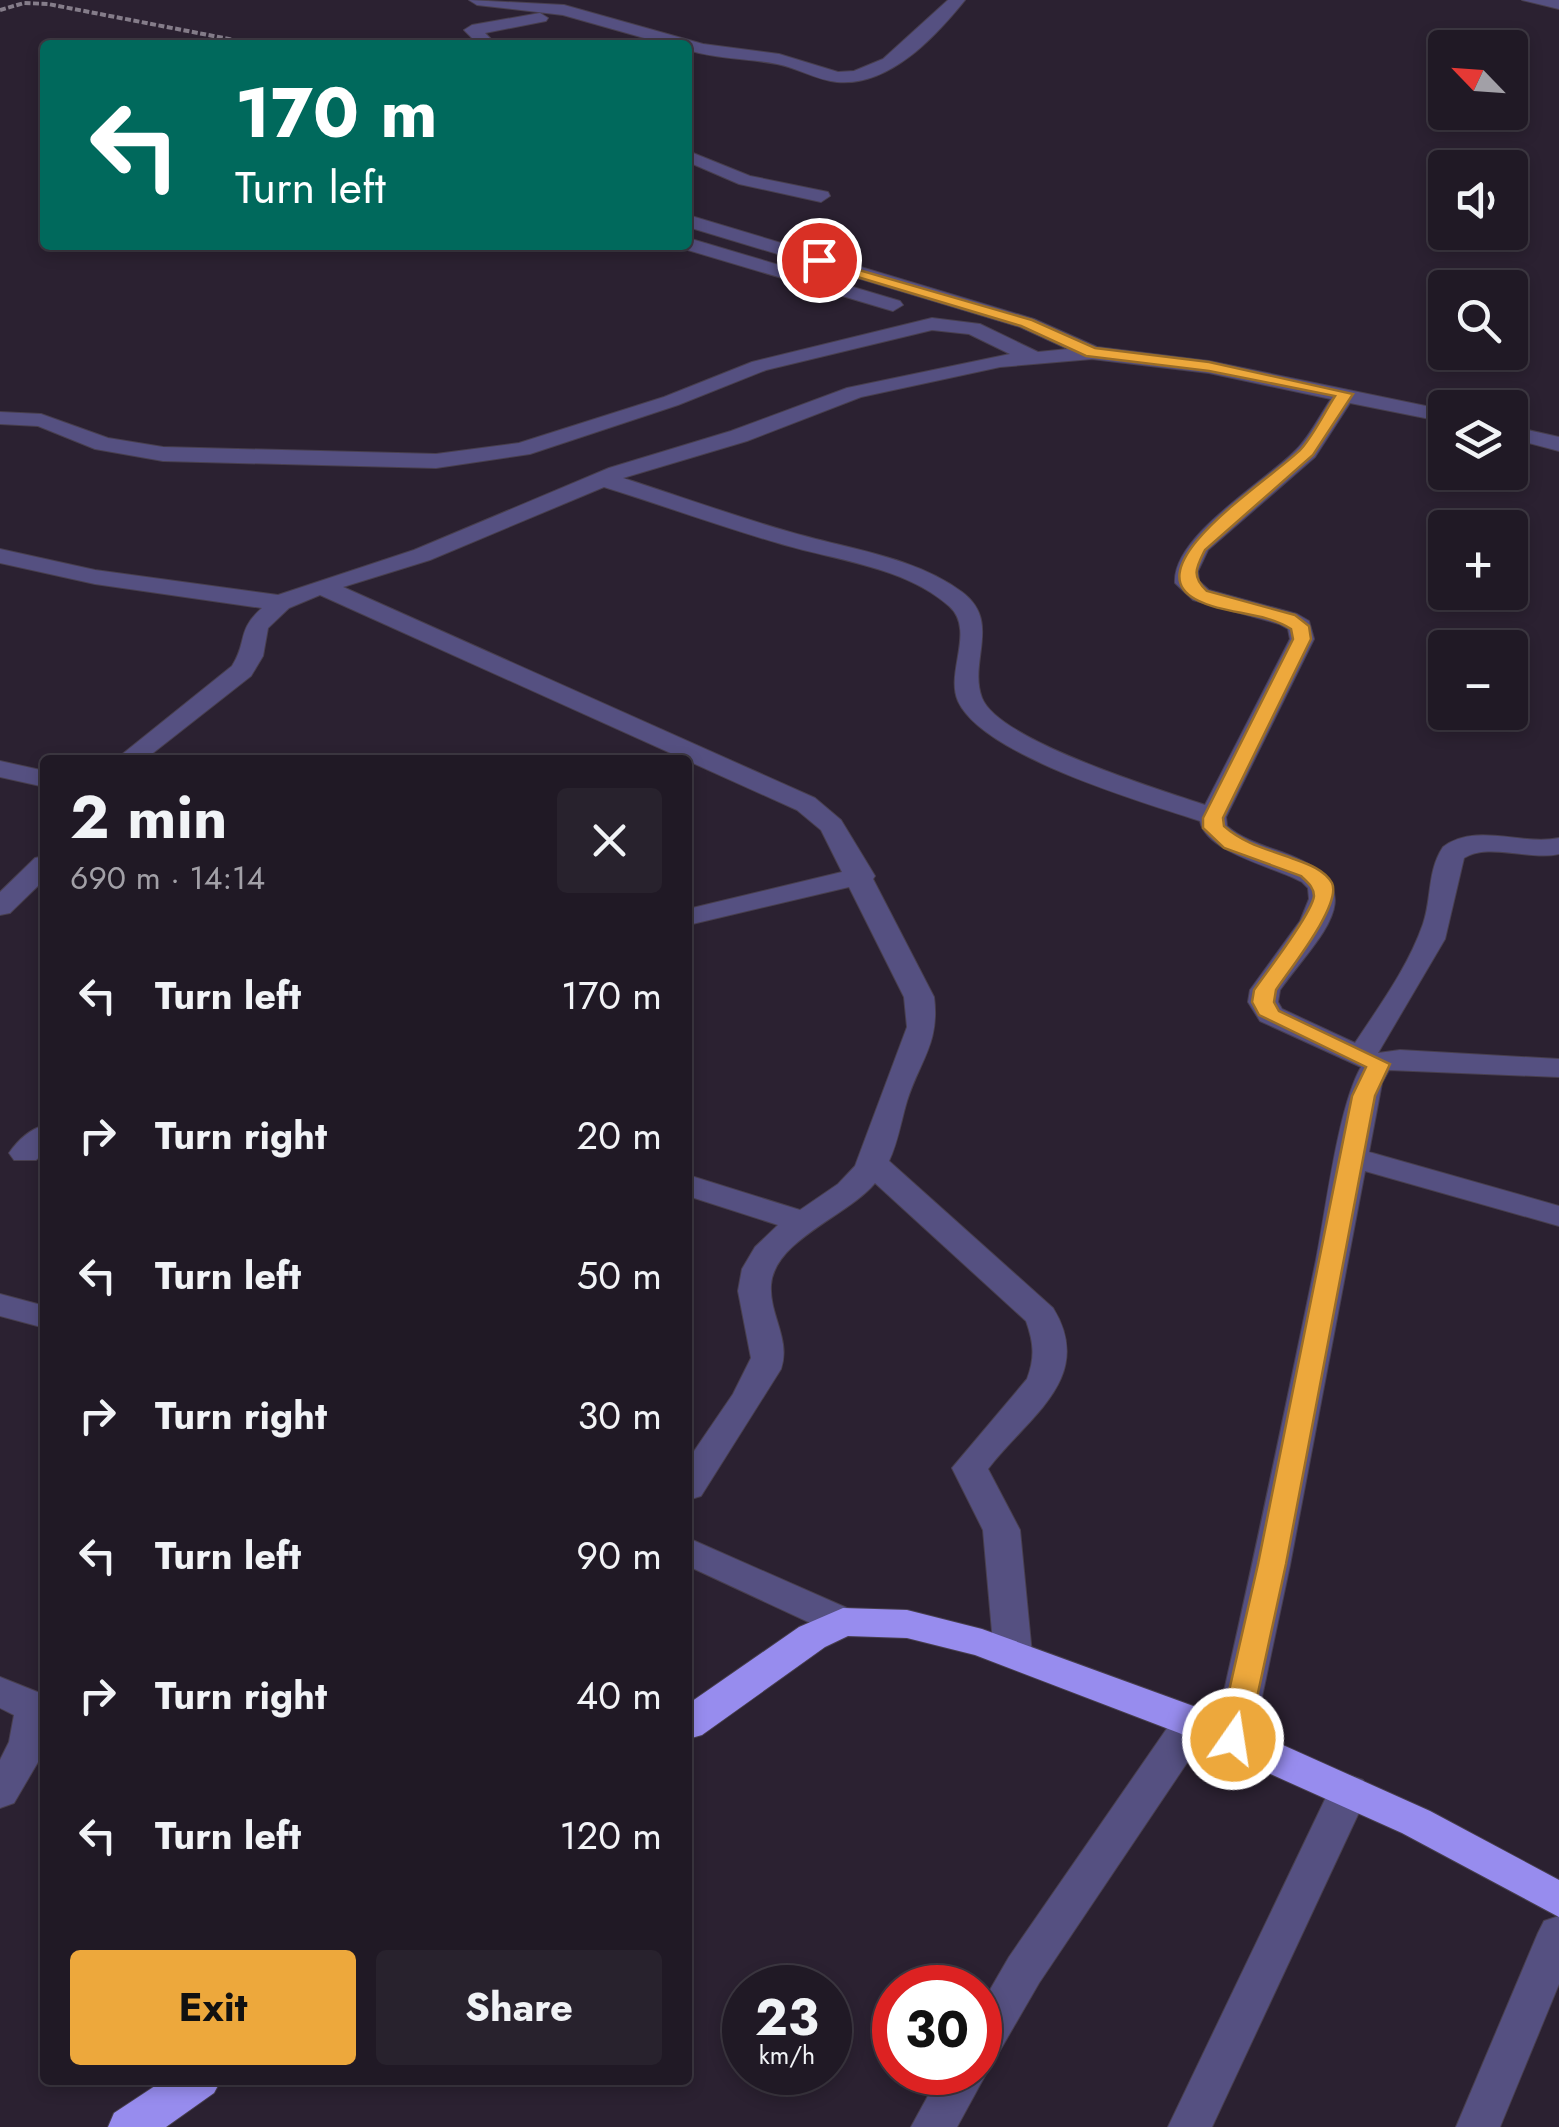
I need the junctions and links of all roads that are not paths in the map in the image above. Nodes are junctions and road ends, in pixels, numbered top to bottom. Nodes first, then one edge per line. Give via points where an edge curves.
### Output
1 (477, 0) edge
2 (957, 0) edge
3 (1530, 0) edge
4 (1559, 4) edge
5 (584, 14) junction
6 (484, 40) edge
7 (670, 40) edge
8 (692, 46) edge
9 (692, 158) edge
10 (821, 196) dead end
11 (692, 221) edge
12 (692, 245) edge
13 (972, 328) junction
14 (1092, 352) junction
15 (1033, 357) junction
16 (1345, 394) junction
17 (1428, 412) edge
18 (0, 418) edge
19 (1528, 436) edge
20 (1559, 444) edge
21 (603, 478) junction
22 (0, 556) edge
23 (323, 587) junction
24 (280, 603) junction
25 (134, 755) edge
26 (0, 769) edge
27 (40, 778) edge
28 (1213, 818) junction
29 (1559, 846) edge
30 (40, 869) edge
31 (860, 876) junction
32 (0, 907) edge
33 (692, 916) edge
34 (1370, 1061) junction
35 (1559, 1068) edge
36 (1351, 1157) junction
37 (873, 1164) junction
38 (692, 1186) edge
39 (1559, 1216) edge
40 (803, 1222) junction
41 (0, 1305) edge
42 (40, 1315) edge
43 (692, 1481) edge
44 (692, 1552) edge
45 (843, 1622) junction
46 (1013, 1654) junction
47 (0, 1692) edge
48 (692, 1721) edge
49 (1193, 1722) junction
50 (1233, 1739) junction
51 (0, 1792) edge
52 (1349, 1792) junction
53 (1559, 1900) edge
54 (1559, 1934) edge
55 (1002, 2008) edge
56 (192, 2085) edge
57 (952, 2095) edge
58 (130, 2127) edge
59 (933, 2127) edge
60 (1190, 2127) edge
61 (1478, 2127) edge

1 - 5 street
2 - 8 street via 913,44 850,78
3 - 4 street
5 - 6 street via 472,30
5 - 7 street
9 - 10 street via 733,176
11 - 14 street via 1026,323
12 - 13 street
13 - 15 street
13 - 18 street via 932,324 856,339 522,449 436,461 163,454 102,444 41,420
14 - 15 street
14 - 16 street via 1209,366
15 - 21 street via 854,392
16 - 17 street
16 - 28 street via 1308,452 1198,547 1186,571 1201,595 1288,619 1300,626 1302,639
19 - 20 street
21 - 23 street via 435,550
21 - 28 street via 938,588 962,602 972,625 969,698 978,715 1010,740
22 - 24 street via 94,577
23 - 24 street
23 - 31 street via 806,804 832,826
24 - 25 street via 256,626 242,671
26 - 27 street
28 - 34 street via 1219,836 1231,844 1309,872 1321,883 1324,896 1316,914 1265,990 1270,1015
29 - 34 street via 1546,851 1475,844 1449,858 1439,919
30 - 32 street
31 - 33 street
31 - 37 street via 919,996 924,1024 896,1086
34 - 35 street
34 - 36 street
36 - 39 street
36 - 50 street
37 - 40 street via 860,1182
37 - 46 street via 1042,1316 1054,1339 1050,1368 1036,1393 970,1468 1003,1539
38 - 40 street
40 - 43 street via 759,1266 753,1284 769,1340 767,1364
41 - 42 street
44 - 45 street
45 - 46 highway via 907,1624
45 - 48 highway
46 - 49 highway
47 - 51 street via 34,1707 34,1726 28,1749
49 - 50 highway
49 - 55 street
50 - 52 highway
52 - 53 highway
52 - 60 street
54 - 61 street
56 - 58 highway
57 - 59 street

